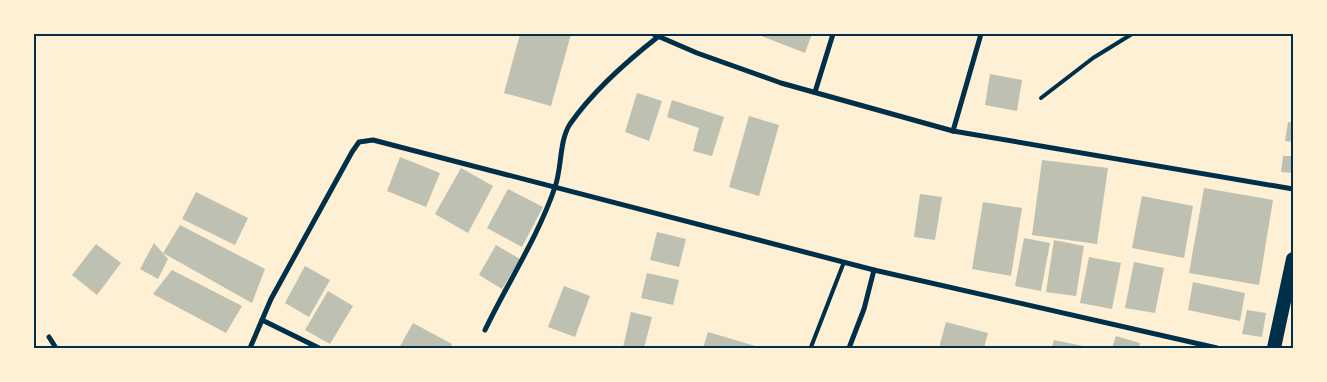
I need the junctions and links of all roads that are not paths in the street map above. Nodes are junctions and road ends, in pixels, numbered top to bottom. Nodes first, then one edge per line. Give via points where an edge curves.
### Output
1 (833, 34) edge
2 (981, 34) edge
3 (1132, 34) edge
4 (656, 35) edge
5 (815, 92) junction
6 (1041, 98) dead end
7 (953, 130) junction
8 (556, 186) junction
9 (1293, 189) edge
10 (1293, 259) edge
11 (844, 262) junction
12 (874, 270) junction
13 (262, 320) junction
14 (486, 330) dead end
15 (49, 337) dead end
16 (811, 347) dead end
17 (56, 348) edge
18 (250, 348) edge
19 (320, 348) edge
20 (849, 348) edge
21 (1217, 348) edge
22 (1274, 348) edge

1 - 5 street
2 - 7 street
3 - 6 lane via 1093,58
4 - 5 street via 716,60
4 - 8 street via 568,126
5 - 7 street
7 - 9 street
8 - 11 street
8 - 13 street via 382,140 359,142 270,299
8 - 14 street
10 - 22 highway
11 - 12 street
11 - 16 lane
12 - 20 street
12 - 21 street
13 - 18 street
13 - 19 street
15 - 17 street

